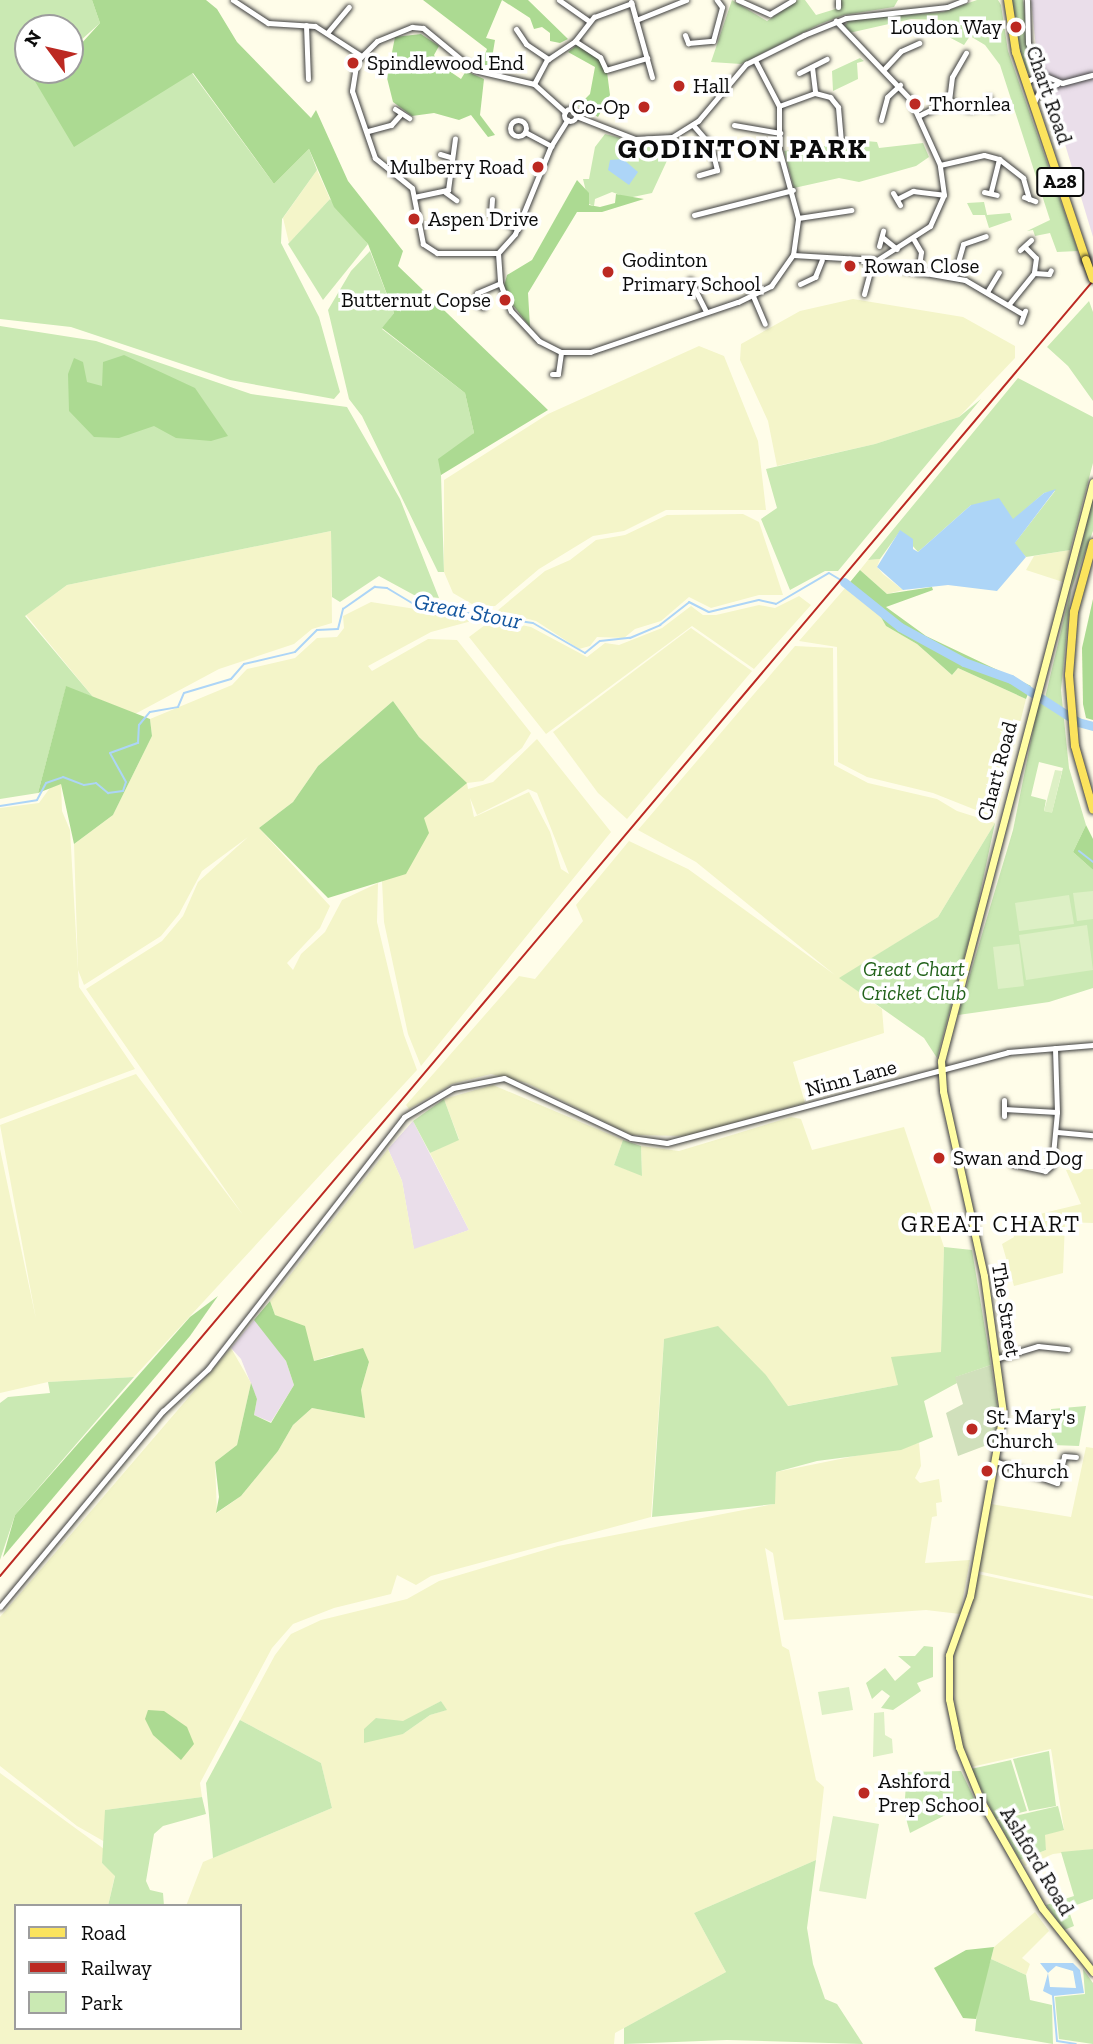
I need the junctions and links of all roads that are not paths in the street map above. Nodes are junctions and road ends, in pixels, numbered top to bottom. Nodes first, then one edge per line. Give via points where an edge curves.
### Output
1 (233, 0) edge
2 (686, 0) edge
3 (719, 0) edge
4 (738, 0) edge
5 (793, 0) edge
6 (903, 0) edge
7 (965, 0) edge
8 (1008, 0) edge
9 (1027, 0) edge
10 (563, 1) edge
11 (631, 1) edge
12 (339, 4) dead end
13 (903, 8) junction
14 (636, 20) junction
15 (589, 21) junction
16 (836, 21) junction
17 (306, 25) junction
18 (327, 33) junction
19 (685, 35) dead end
20 (511, 38) dead end
21 (575, 41) junction
22 (919, 43) dead end
23 (360, 55) junction
24 (647, 58) junction
25 (966, 58) dead end
26 (548, 59) junction
27 (827, 59) dead end
28 (755, 60) junction
29 (812, 67) junction
30 (885, 68) junction
31 (298, 69) dead end
32 (307, 69) junction
33 (799, 73) dead end
34 (1041, 74) junction
35 (1093, 74) edge
36 (652, 77) dead end
37 (307, 79) dead end
38 (1026, 82) junction
39 (1060, 83) junction
40 (534, 84) junction
41 (900, 85) junction
42 (816, 93) junction
43 (949, 101) junction
44 (990, 104) dead end
45 (1034, 104) junction
46 (779, 106) junction
47 (395, 109) dead end
48 (565, 112) junction
49 (400, 115) junction
50 (576, 116) junction
51 (918, 116) junction
52 (409, 118) dead end
53 (747, 118) dead end
54 (567, 120) junction
55 (881, 120) dead end
56 (693, 125) junction
57 (734, 125) dead end
58 (746, 127) junction
59 (368, 131) junction
60 (525, 132) dead end
61 (780, 133) junction
62 (455, 138) dead end
63 (841, 141) dead end
64 (551, 146) junction
65 (440, 154) dead end
66 (450, 157) junction
67 (999, 159) junction
68 (940, 165) junction
69 (699, 175) dead end
70 (793, 190) junction
71 (445, 192) junction
72 (984, 192) dead end
73 (893, 193) dead end
74 (944, 195) junction
75 (414, 197) junction
76 (1029, 199) dead end
77 (456, 200) dead end
78 (492, 200) dead end
79 (851, 210) dead end
80 (491, 214) junction
81 (694, 215) dead end
82 (484, 218) dead end
83 (798, 218) junction
84 (517, 229) junction
85 (986, 236) dead end
86 (914, 240) junction
87 (1031, 240) dead end
88 (879, 246) dead end
89 (897, 249) junction
90 (498, 253) junction
91 (793, 255) junction
92 (822, 260) junction
93 (868, 263) junction
94 (902, 269) dead end
95 (999, 272) dead end
96 (918, 273) junction
97 (1034, 273) junction
98 (954, 276) junction
99 (1093, 279) edge
100 (690, 280) dead end
101 (1052, 281) dead end
102 (500, 283) junction
103 (703, 284) dead end
104 (800, 284) dead end
105 (695, 289) junction
106 (988, 292) junction
107 (864, 294) dead end
108 (753, 296) junction
109 (1009, 304) junction
110 (483, 307) dead end
111 (705, 310) junction
112 (1021, 322) dead end
113 (765, 324) dead end
114 (561, 352) junction
115 (557, 375) dead end
116 (1093, 482) edge
117 (1093, 542) edge
118 (1093, 809) edge
119 (1093, 1045) edge
120 (1055, 1048) junction
121 (941, 1070) junction
122 (1004, 1100) dead end
123 (1057, 1112) junction
124 (1057, 1132) junction
125 (1093, 1135) edge
126 (1013, 1164) dead end
127 (1068, 1349) dead end
128 (995, 1359) junction
129 (1076, 1457) dead end
130 (995, 1461) junction
131 (991, 1474) joint
132 (0, 1607) edge
133 (1093, 1972) edge

1 - 17 street via 268,23
2 - 14 street
3 - 19 street via 713,41 688,43
4 - 5 street via 770,14
6 - 13 street
7 - 13 street via 947,7
8 - 38 main road, Chart Road / A28 via 1009,27
9 - 34 street via 1028,43
10 - 15 street
11 - 14 street
11 - 15 street
12 - 18 street via 346,9
13 - 16 street
14 - 24 street
15 - 21 street
16 - 28 street
16 - 30 street via 843,34
17 - 18 street
17 - 32 street
18 - 23 street
20 - 26 street via 517,31
21 - 24 street via 600,57 606,70
21 - 26 street
22 - 30 street via 901,51
23 - 40 street via 377,41 423,27 480,73
23 - 59 street via 352,91
24 - 36 street
25 - 43 street via 952,77
26 - 40 street
27 - 29 street
28 - 46 street
28 - 56 street via 734,74
29 - 33 street
29 - 42 street
30 - 41 street
31 - 32 street
32 - 37 street
34 - 38 street
34 - 39 street
35 - 39 street
38 - 45 main road, Chart Road / A28
39 - 45 street via 1039,92
40 - 48 street
41 - 51 street
41 - 55 street via 887,97
42 - 46 street
42 - 63 street via 835,102
43 - 44 street via 969,109
43 - 51 street
45 - 99 main road, Chart Road / A28, bridge
46 - 61 street
47 - 49 street
48 - 50 street via 572,110
48 - 54 street
49 - 52 street
49 - 59 street via 391,125
50 - 54 street
50 - 56 street via 645,140 672,137
51 - 68 street
53 - 58 street
54 - 64 street
56 - 69 street via 711,146 718,170
57 - 58 street
58 - 61 street
59 - 75 street via 379,165 406,181
60 - 64 street
61 - 70 street via 779,149
62 - 66 street
64 - 84 street
65 - 66 street
66 - 71 street via 452,177
67 - 68 street via 984,155
67 - 72 street via 994,193
67 - 76 street via 1023,178
68 - 74 street
70 - 81 street
70 - 83 street
71 - 75 street
71 - 77 street
73 - 74 street via 900,201 913,191
74 - 86 street via 934,221
75 - 90 street via 420,237 427,249 447,254
78 - 80 street
79 - 83 street
80 - 82 street
80 - 84 street
83 - 91 street
84 - 90 street
85 - 98 street via 963,244
86 - 89 street
86 - 96 street via 921,252
87 - 97 street via 1023,249 1036,258
88 - 89 street via 882,234
89 - 93 street
90 - 102 street
91 - 92 street
91 - 108 street via 781,277
92 - 93 street
92 - 104 street via 815,277
93 - 107 street
94 - 96 street
95 - 106 street
96 - 98 street
97 - 101 street via 1050,272
97 - 109 street
98 - 106 street
100 - 105 street
102 - 110 street via 480,290 474,304
102 - 114 street via 518,320 539,341
103 - 105 street
105 - 111 street
106 - 109 street
108 - 111 street
108 - 113 street
109 - 112 street via 1023,312
111 - 114 street via 590,352
114 - 115 street
116 - 121 street, Chart Road
117 - 118 main road via 1072,625 1070,706
119 - 120 street, Ninn Lane
120 - 121 street, Ninn Lane via 1018,1050
120 - 123 street
121 - 128 street, The Street via 984,1276
121 - 132 street, Ninn Lane via 709,1136 649,1142 631,1138 504,1078 453,1088 420,1106 404,1117 332,1204 208,1369 163,1411
122 - 123 street via 1004,1112
123 - 124 street
124 - 125 street
124 - 126 street via 1049,1169 1020,1169
127 - 128 street via 1038,1346
128 - 130 street, The Street via 1003,1413
129 - 130 street via 1064,1456 1057,1483
130 - 131 street, The Street
131 - 133 street, Ashford Road via 971,1596 947,1666 955,1730 981,1801 1027,1883 1053,1924

